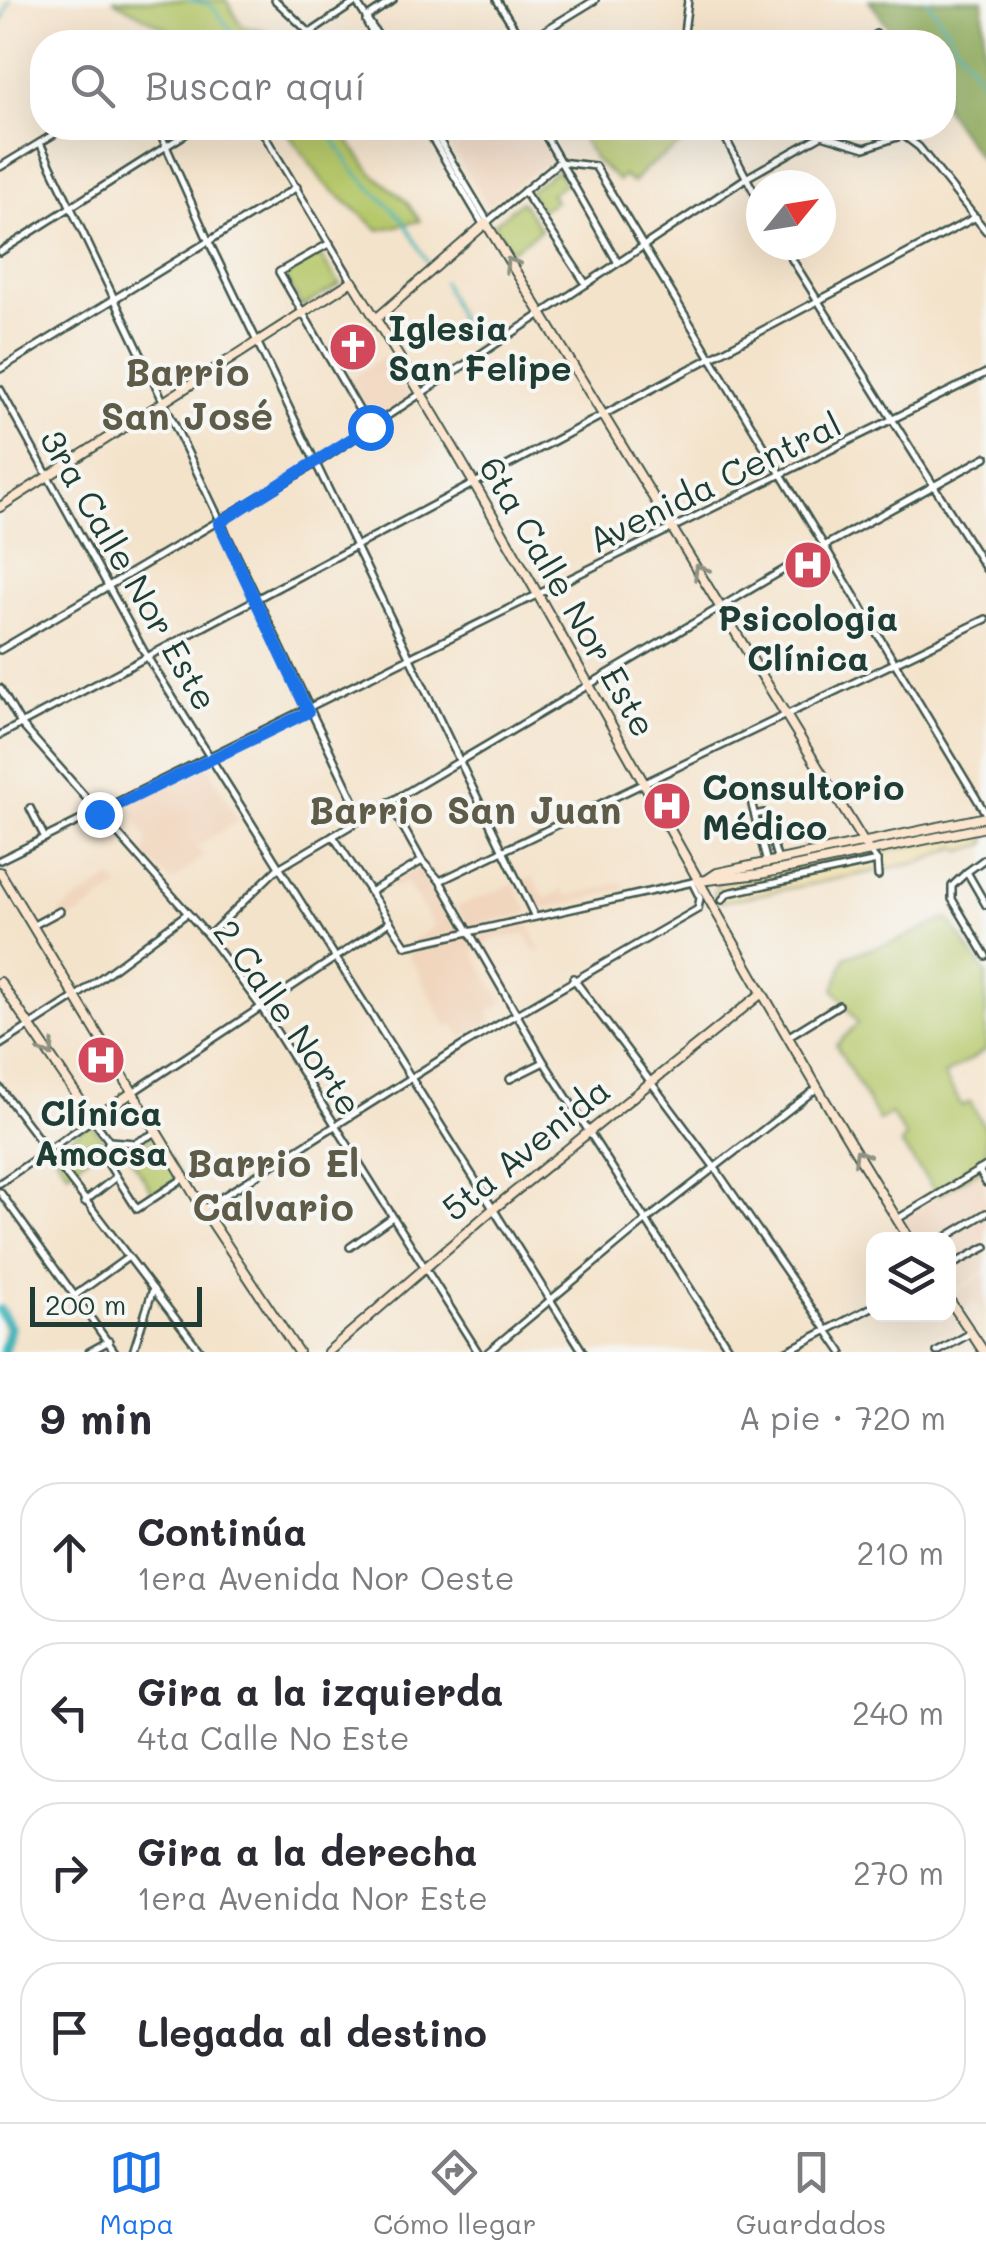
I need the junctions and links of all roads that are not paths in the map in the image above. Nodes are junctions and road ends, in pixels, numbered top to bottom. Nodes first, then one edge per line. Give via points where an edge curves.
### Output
1 (275, 0) edge
2 (393, 0) edge
3 (497, 0) edge
4 (595, 0) edge
5 (688, 0) edge
6 (356, 1) edge
7 (366, 18) junction
8 (307, 30) edge
9 (314, 30) edge
10 (372, 30) edge
11 (516, 30) edge
12 (544, 30) edge
13 (684, 30) edge
14 (43, 140) edge
15 (163, 140) edge
16 (176, 140) edge
17 (268, 140) edge
18 (436, 140) edge
19 (547, 140) edge
20 (726, 140) edge
21 (813, 140) edge
22 (839, 140) edge
23 (883, 140) edge
24 (912, 140) edge
25 (40, 142) junction
26 (166, 146) junction
27 (559, 162) junction
28 (0, 167) edge
29 (760, 170) edge
30 (746, 178) joint
31 (297, 186) junction
32 (524, 191) junction
33 (70, 208) junction
34 (976, 216) junction
35 (486, 223) junction
36 (986, 231) edge
37 (208, 240) junction
38 (330, 243) junction
39 (643, 247) junction
40 (0, 252) edge
41 (792, 260) edge
42 (618, 263) junction
43 (352, 281) junction
44 (586, 284) junction
45 (113, 299) junction
46 (816, 303) junction
47 (302, 313) junction
48 (542, 314) junction
49 (376, 319) junction
50 (257, 341) junction
51 (711, 359) junction
52 (0, 369) edge
53 (986, 372) edge
54 (0, 390) edge
55 (420, 393) junction
56 (161, 404) junction
57 (604, 414) junction
58 (890, 421) junction
59 (370, 427) junction
60 (986, 457) edge
61 (315, 464) junction
62 (48, 476) junction
63 (781, 476) junction
64 (472, 482) junction
65 (934, 487) junction
66 (0, 507) edge
67 (219, 523) junction
68 (674, 529) junction
69 (356, 546) junction
70 (824, 546) junction
71 (986, 569) edge
72 (106, 586) junction
73 (536, 598) junction
74 (254, 599) junction
75 (722, 606) junction
76 (986, 619) edge
77 (0, 650) edge
78 (146, 656) junction
79 (410, 660) junction
80 (894, 662) junction
81 (588, 685) junction
82 (0, 688) edge
83 (308, 712) junction
84 (788, 714) junction
85 (21, 724) junction
86 (0, 735) edge
87 (210, 758) junction
88 (458, 759) junction
89 (644, 782) junction
90 (389, 802) junction
91 (752, 805) dead end
92 (30, 808) dead end
93 (99, 814) junction
94 (986, 816) edge
95 (362, 818) junction
96 (983, 830) edge
97 (920, 835) junction
98 (333, 836) junction
99 (45, 838) junction
100 (864, 842) junction
101 (504, 851) junction
102 (869, 851) junction
103 (986, 858) edge
104 (0, 860) edge
105 (807, 860) junction
106 (422, 861) junction
107 (877, 861) junction
108 (766, 866) junction
109 (277, 869) junction
110 (0, 872) edge
111 (966, 872) junction
112 (878, 876) dead end
113 (440, 881) junction
114 (700, 881) junction
115 (370, 892) junction
116 (718, 901) junction
117 (986, 905) edge
118 (60, 911) dead end
119 (185, 915) junction
120 (534, 915) junction
121 (388, 922) junction
122 (34, 925) junction
123 (468, 931) junction
124 (208, 936) junction
125 (986, 956) edge
126 (334, 958) junction
127 (573, 978) junction
128 (0, 982) edge
129 (762, 993) junction
130 (78, 995) junction
131 (839, 1006) dead end
132 (261, 1007) junction
133 (515, 1014) junction
134 (31, 1025) junction
135 (788, 1036) junction
136 (0, 1045) edge
137 (544, 1062) junction
138 (408, 1078) junction
139 (510, 1079) dead end
140 (649, 1082) junction
141 (819, 1087) junction
142 (0, 1088) edge
143 (134, 1092) junction
144 (93, 1119) junction
145 (334, 1124) junction
146 (157, 1132) junction
147 (588, 1132) junction
148 (109, 1141) junction
149 (47, 1151) junction
150 (715, 1168) junction
151 (983, 1168) edge
152 (116, 1177) junction
153 (184, 1178) junction
154 (0, 1183) edge
155 (986, 1183) edge
156 (0, 1192) edge
157 (84, 1202) junction
158 (202, 1209) junction
159 (492, 1210) junction
160 (986, 1213) edge
161 (391, 1218) junction
162 (897, 1219) junction
163 (644, 1222) junction
164 (905, 1232) edge
165 (954, 1232) edge
166 (350, 1247) dead end
167 (986, 1247) edge
168 (127, 1258) junction
169 (956, 1263) edge
170 (423, 1267) junction
171 (152, 1288) junction
172 (76, 1294) junction
173 (549, 1299) junction
174 (866, 1310) edge
175 (956, 1310) edge
176 (830, 1329) junction
177 (971, 1332) junction
178 (109, 1340) junction
179 (89, 1352) edge
180 (116, 1352) edge
181 (133, 1352) edge
182 (202, 1352) edge
183 (298, 1352) edge
184 (328, 1352) edge
185 (478, 1352) edge
186 (488, 1352) edge
187 (582, 1352) edge
188 (731, 1352) edge
189 (785, 1352) edge
190 (842, 1352) edge
191 (938, 1352) edge
192 (984, 1352) edge

1 - 8 street
2 - 7 street
3 - 11 street
4 - 12 street
5 - 13 street
6 - 7 street
6 - 9 street
7 - 10 street
14 - 25 street
15 - 26 street
16 - 26 street
17 - 31 street
18 - 35 street
19 - 27 street
20 - 30 street
21 - 29 street
22 - 23 street via 866,148
24 - 34 street
25 - 28 street
25 - 33 street
26 - 33 street
26 - 37 street
27 - 32 street
27 - 39 street via 594,166
27 - 42 street
30 - 39 street
31 - 37 street
31 - 38 street
32 - 35 street
32 - 44 street
33 - 40 street
33 - 45 street
34 - 36 street
34 - 46 street
48 -> 35 street
35 - 49 street
37 - 45 street
37 - 50 street
38 - 43 street
38 - 47 street via 279,272
39 - 42 street
39 - 51 street
41 - 46 street
42 - 44 street
43 - 47 street
43 - 49 street, 6ta Calle Nor Este
44 - 48 street
45 - 52 street
45 - 56 street
46 - 51 street
46 - 58 street
47 - 50 street
47 - 59 street
48 - 55 street
48 - 57 street
49 - 55 street, 6ta Calle Nor Este
50 - 56 street
50 - 61 street
51 - 57 street
51 - 63 street
53 - 58 street, Avenida Central
54 - 62 street, 3ra Calle Nor Este
55 - 59 street
55 - 64 street, 6ta Calle Nor Este
56 - 62 street
56 - 67 street
57 - 64 street
57 - 68 street
58 - 63 street, Avenida Central
58 - 65 street
59 - 61 street
60 - 65 street
61 - 67 street
61 - 69 street
62 - 66 street
62 - 72 street, 3ra Calle Nor Este
63 - 68 street, Avenida Central
63 - 70 street
64 - 69 street
64 - 73 street, 6ta Calle Nor Este
65 - 70 street
65 - 71 street
67 - 72 street
67 - 74 street
68 - 73 street, Avenida Central
75 -> 68 street
69 - 74 street
69 - 79 street
70 - 75 street
70 - 80 street
72 - 77 street
72 - 78 street, 3ra Calle Nor Este
73 - 79 street, Avenida Central
73 - 81 street, 6ta Calle Nor Este
74 - 78 street
74 - 83 street
75 - 81 street
75 - 84 street
76 - 80 street
78 - 85 street
78 - 87 street, 3ra Calle Nor Este
79 - 83 street, Avenida Central
79 - 88 street
80 - 84 street
80 - 94 street
81 - 88 street
81 - 89 street, 6ta Calle Nor Este
82 - 85 street, 2 Calle Norte
83 - 87 street, Avenida Central
83 - 95 street
84 - 89 street
84 - 100 street
85 - 86 street
85 - 93 street, 2 Calle Norte
87 - 93 street, Avenida Central
87 - 109 street, 3ra Calle Nor Este
88 - 90 street
88 - 101 street
89 - 101 street
89 - 114 street, 6ta Calle Nor Este
90 - 95 street
90 - 106 street
91 - 108 street via 755,815 764,813
92 - 99 street
93 - 99 street, Avenida Central
93 - 119 street, 2 Calle Norte
94 - 97 street
95 - 98 street
96 - 97 street
97 - 100 street
97 - 102 street
98 - 109 street
98 - 115 street
99 - 104 street, Avenida Central
100 - 102 street
100 - 105 street
101 - 113 street
101 - 120 street
102 - 105 street
102 - 107 street
103 - 111 street
105 - 108 street
105 - 108 street
106 - 113 street
106 - 115 street
107 - 112 street
107 - 116 street via 728,893
108 - 114 street
109 - 124 street
109 - 126 street, 3ra Calle Nor Este
110 - 122 street
111 - 117 street
111 - 125 street via 952,886 952,899
113 - 123 street
114 - 116 street, 6ta Calle Nor Este
114 - 120 street
114 - 127 street via 701,904
115 - 121 street
116 - 129 street, 6ta Calle Nor Este
118 - 122 street
119 - 124 street, 2 Calle Norte
119 - 130 street
120 - 123 street
121 - 123 street via 406,946
121 - 126 street
122 - 130 street
123 - 133 street
124 - 132 street, 2 Calle Norte
126 - 132 street
126 - 138 street, 3ra Calle Nor Este
127 - 133 street
127 - 140 street
128 - 134 street
129 - 135 street, 6ta Calle Nor Este
129 - 140 street, 5ta Avenida
130 - 134 street
130 - 143 street
131 - 135 street
132 - 143 street
132 - 145 street, 2 Calle Norte
133 - 137 street
133 - 138 street
134 - 136 street
134 -> 144 street
135 - 141 street, 6ta Calle Nor Este
137 - 139 street
137 - 147 street
138 - 145 street
138 - 159 street, 3ra Calle Nor Este
140 - 147 street, 5ta Avenida
140 - 150 street
141 - 150 street
162 -> 141 street, 6ta Calle Nor Este
142 - 149 street
143 - 144 street
143 - 146 street
144 - 148 street
144 - 149 street
145 - 158 street
145 - 161 street, 2 Calle Norte
146 - 148 street via 136,1144
146 - 153 street
147 - 159 street, 5ta Avenida
147 - 163 street
148 - 152 street via 102,1154
149 - 154 street
149 - 157 street
150 - 163 street
150 - 176 street
151 - 155 street
151 - 162 street
152 - 153 street via 137,1209
152 - 157 street
153 - 158 street
156 - 172 street
157 - 168 street
158 - 183 street
159 - 170 street, 5ta Avenida
159 - 173 street, 3ra Calle Nor Este
160 - 165 street
161 - 166 street
161 - 170 street, 2 Calle Norte
162 - 164 street, 6ta Calle Nor Este
163 - 173 street
163 - 188 street
167 - 169 street
168 - 171 street
168 - 172 street
170 - 184 street, 5ta Avenida
170 - 185 street, 2 Calle Norte
171 - 181 street
171 - 182 street
172 - 178 street
173 - 186 street
173 - 187 street, 3ra Calle Nor Este
174 - 176 street
175 - 177 street
176 - 189 street
176 - 190 street
177 - 191 street
177 - 192 street
178 - 179 street
178 - 180 street

